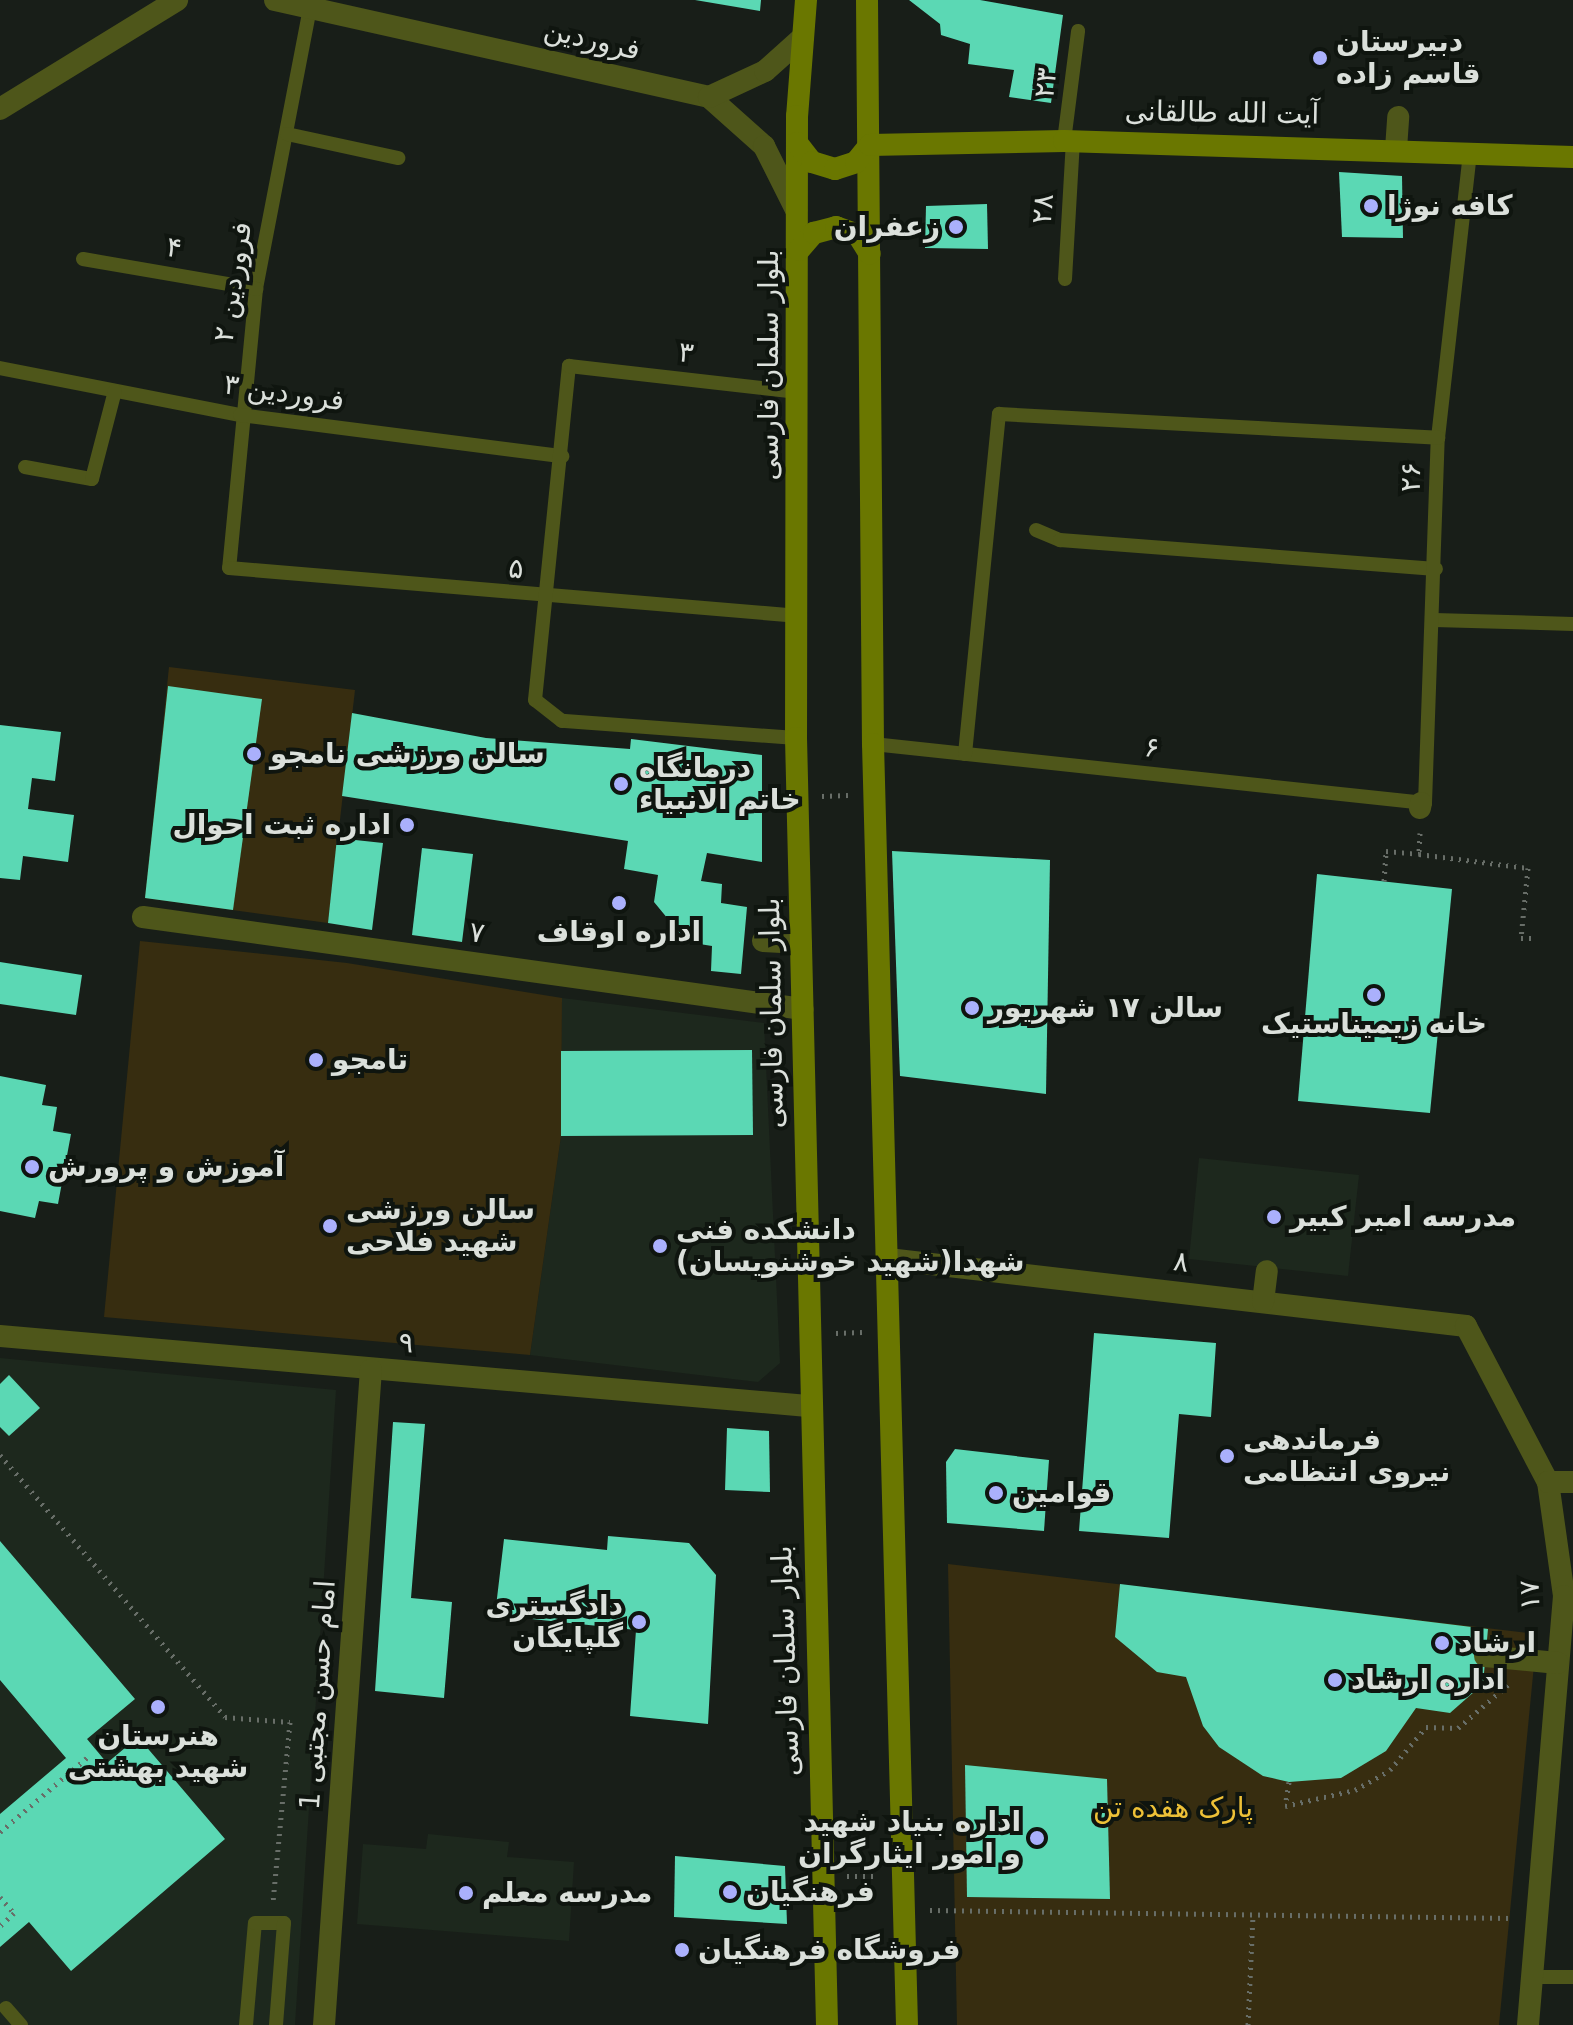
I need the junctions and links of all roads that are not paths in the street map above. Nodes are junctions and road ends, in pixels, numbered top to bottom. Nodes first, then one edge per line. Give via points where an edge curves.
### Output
1 (177, 0) edge
2 (275, 0) edge
3 (806, 0) edge
4 (867, 0) edge
5 (310, 8) junction
6 (1078, 31) dead end
7 (803, 37) junction
8 (709, 97) junction
9 (2, 103) edge
10 (1398, 117) dead end
11 (287, 134) junction
12 (1069, 141) junction
13 (797, 143) junction
14 (870, 145) junction
15 (1396, 149) junction
16 (1470, 152) junction
17 (1573, 157) edge
18 (398, 158) dead end
19 (797, 214) junction
20 (799, 250) junction
21 (870, 254) junction
22 (83, 259) dead end
23 (1065, 279) dead end
24 (256, 289) junction
25 (0, 368) edge
26 (115, 391) junction
27 (798, 392) junction
28 (240, 415) junction
29 (1438, 438) junction
30 (562, 456) junction
31 (25, 467) dead end
32 (1036, 530) dead end
33 (229, 568) joint
34 (1436, 569) junction
35 (544, 598) junction
36 (799, 616) junction
37 (1434, 620) junction
38 (1573, 624) edge
39 (796, 738) junction
40 (873, 744) junction
41 (965, 754) junction
42 (1422, 805) joint
43 (143, 917) dead end
44 (763, 941) dead end
45 (801, 943) junction
46 (803, 1009) junction
47 (888, 1259) junction
48 (1267, 1271) dead end
49 (1263, 1302) junction
50 (1466, 1326) joint
51 (0, 1336) edge
52 (371, 1370) junction
53 (808, 1406) junction
54 (1548, 1482) junction
55 (1573, 1482) edge
56 (1568, 1597) edge
57 (1485, 1656) dead end
58 (1558, 1663) junction
59 (1532, 1977) junction
60 (1573, 1977) edge
61 (6, 2008) dead end
62 (21, 2025) edge
63 (246, 2025) edge
64 (276, 2025) edge
65 (324, 2025) edge
66 (827, 2025) edge
67 (907, 2025) edge
68 (1528, 2025) edge

1 - 9 street
2 - 5 street, فروردین
3 - 7 main road, بلوار سلمان فارسی
4 - 14 main road
5 - 8 street, فروردین
5 - 11 lane, فروردین ۲
6 - 12 lane, ۲۳
7 - 8 street via 765,71
7 - 13 main road, بلوار سلمان فارسی
8 - 19 street via 764,146
10 - 15 street
11 - 18 lane
11 - 24 lane, فروردین ۲
12 - 14 main road, آیت الله طالقانی
12 - 15 main road, آیت الله طالقانی
12 - 23 lane, ۲۸
13 - 14 main road via 812,162 835,169 856,162
13 - 19 main road, بلوار سلمان فارسی
14 - 21 main road
15 - 16 main road, آیت الله طالقانی
16 - 17 main road, آیت الله طالقانی
16 - 29 lane, ۲۶
19 - 20 main road, بلوار سلمان فارسی
20 - 21 main road via 814,233 836,227 858,235
20 - 27 main road, بلوار سلمان فارسی
21 - 40 main road
22 - 24 lane, ۴
24 - 28 lane, فروردین ۲
25 - 26 lane, فروردین ۳
26 - 28 lane, فروردین ۳
26 - 31 lane via 92,479
27 - 30 lane, ۳ via 569,366
27 - 36 main road, بلوار سلمان فارسی
28 - 30 lane, فروردین ۳
28 - 33 lane, فروردین ۲
29 - 34 lane, ۲۶
29 - 41 lane via 999,414
30 - 35 lane
32 - 34 lane via 1060,540
33 - 35 lane, ۵
34 - 37 lane, ۲۶
35 - 36 lane, ۵
35 - 39 lane via 535,700 562,721
36 - 39 main road, بلوار سلمان فارسی
37 - 38 lane
37 - 42 lane, ۲۶
39 - 45 main road, بلوار سلمان فارسی
40 - 41 lane, ۶
40 - 47 main road via 887,941
41 - 42 lane, ۶
43 - 46 street, ۷ via 232,920 349,955 394,943
44 - 45 street
45 - 46 main road, بلوار سلمان فارسی
46 - 53 main road, بلوار سلمان فارسی
47 - 49 street, ۸
47 - 67 main road
48 - 49 street
49 - 50 street, ۸
50 - 54 street, ۱۷
51 - 52 street, ۹
52 - 53 street, ۹
52 - 65 street, امام حسن مجتبی 1
53 - 66 main road, بلوار سلمان فارسی
54 - 55 street
54 - 56 street, ۱۷
56 - 58 street, ۱۷
57 - 58 street
58 - 59 street, ۱۷
59 - 60 lane
59 - 68 street, ۱۷
61 - 62 lane
63 - 64 lane via 255,1923 271,1922 284,1923

